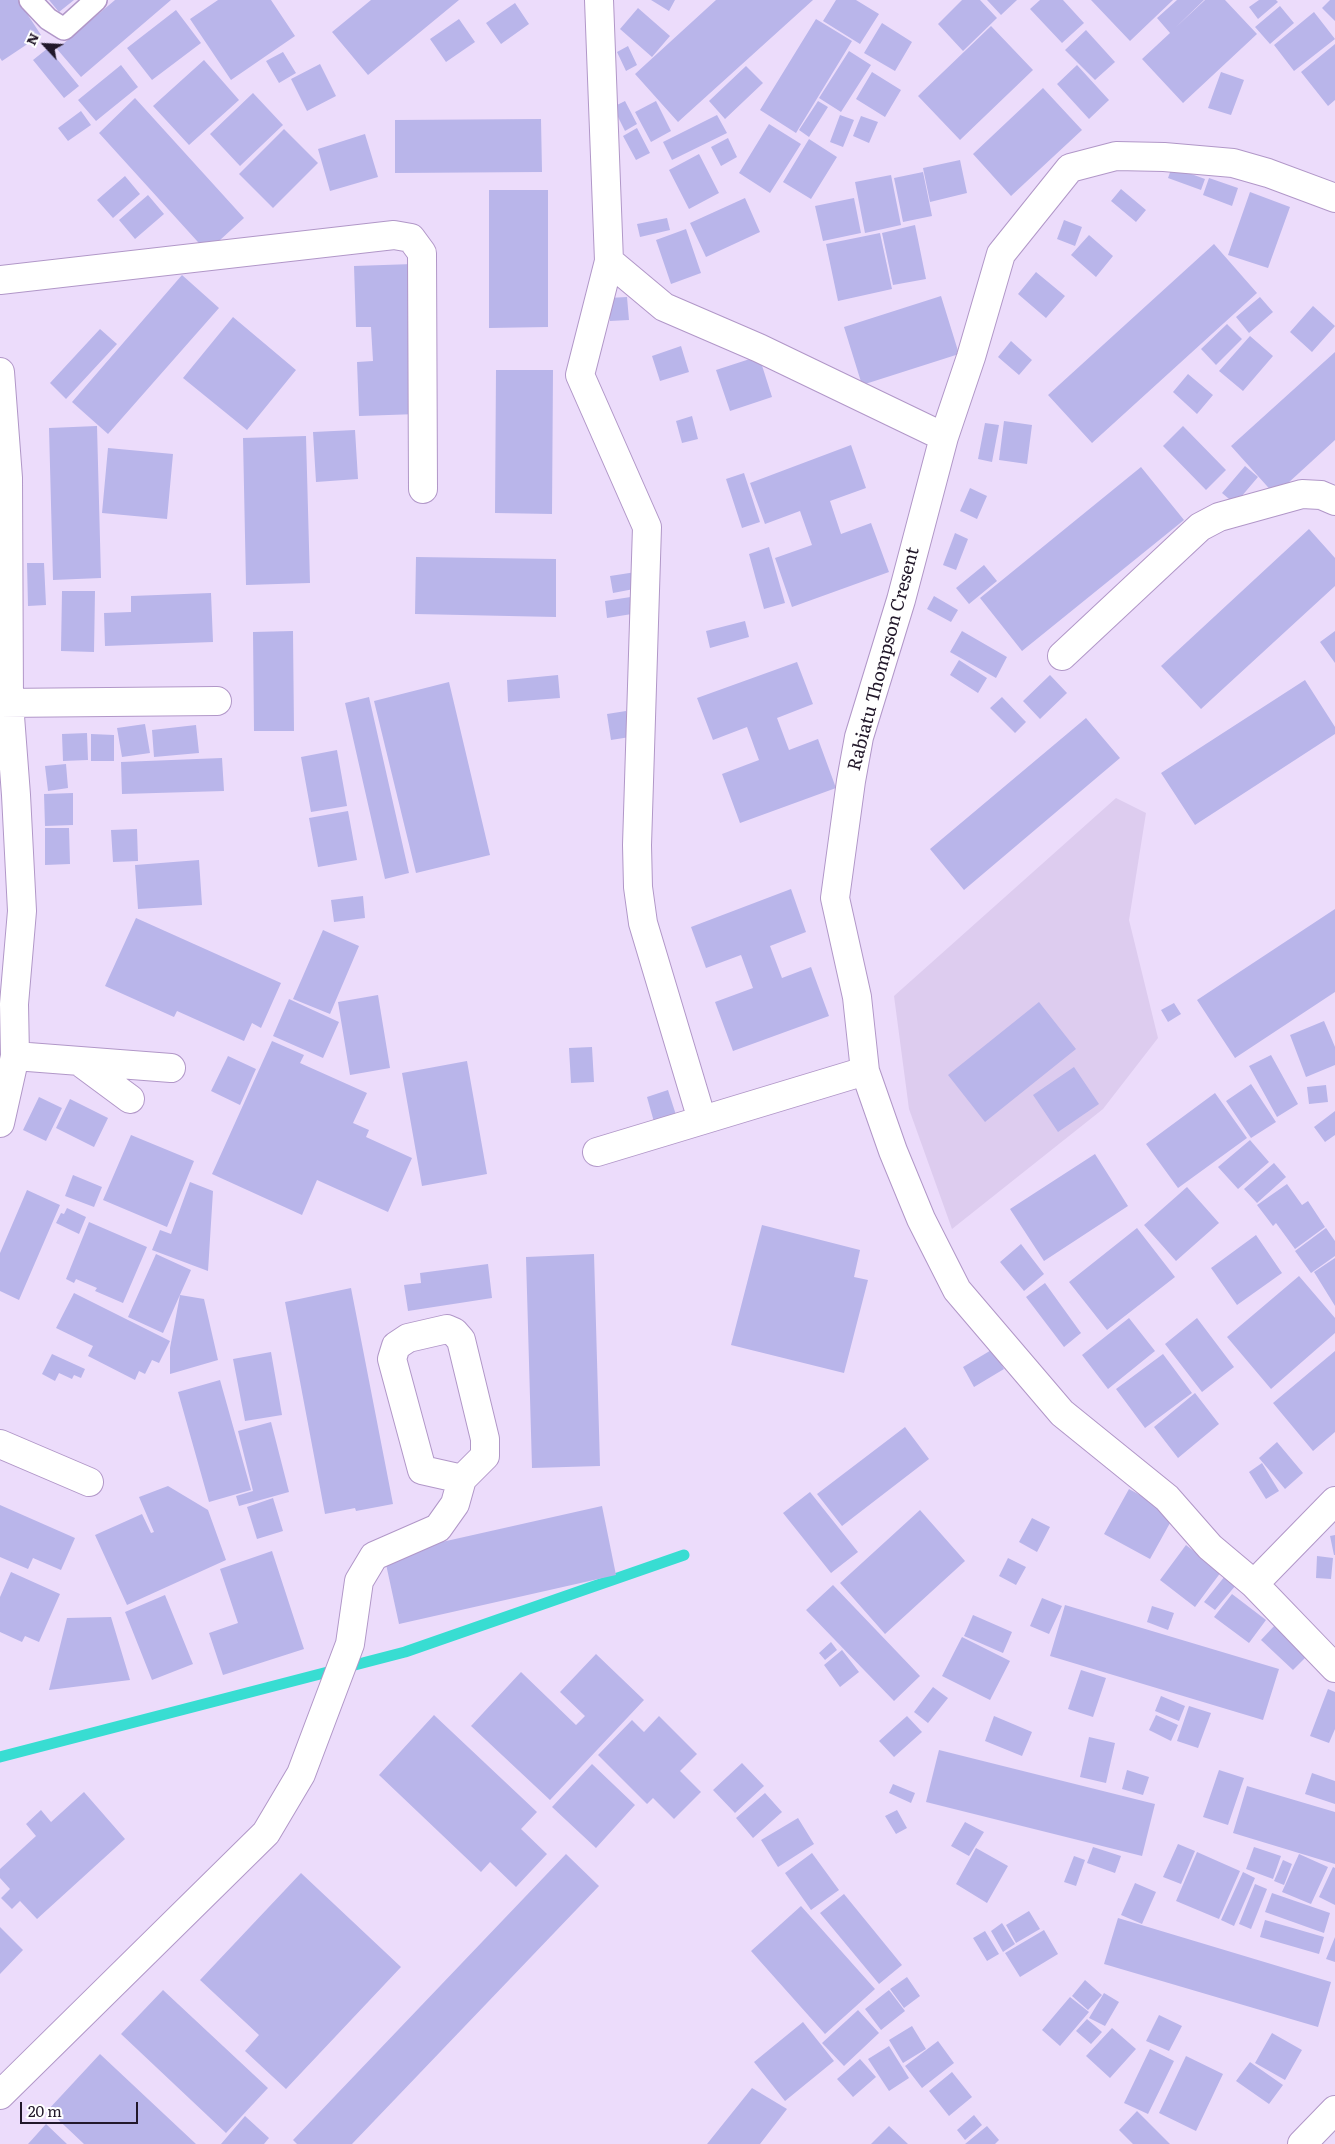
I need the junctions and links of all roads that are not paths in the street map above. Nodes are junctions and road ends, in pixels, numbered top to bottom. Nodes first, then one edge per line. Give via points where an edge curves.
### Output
1 (30, 0) edge
2 (96, 0) edge
3 (599, 0) edge
4 (1335, 198) edge
5 (609, 261) junction
6 (0, 280) edge
7 (0, 372) edge
8 (944, 437) junction
9 (423, 490) dead end
10 (1335, 501) edge
11 (1062, 656) dead end
12 (217, 701) dead end
13 (5, 703) edge
14 (14, 1056) junction
15 (80, 1062) junction
16 (171, 1068) dead end
17 (864, 1072) junction
18 (130, 1099) dead end
19 (702, 1120) junction
20 (0, 1122) edge
21 (597, 1152) dead end
22 (0, 1444) edge
23 (462, 1480) junction
24 (89, 1482) dead end
25 (1335, 1501) edge
26 (1254, 1584) junction
27 (1335, 1668) edge
28 (0, 2095) edge
29 (1335, 2110) edge
30 (1302, 2144) edge

1 - 2 lane via 48,20 64,29
3 - 5 street
4 - 8 street, Rabiatu Thompson Cresent via 1233,163 1164,156 1116,156 1070,168 1001,254
5 - 8 street via 664,307 759,348
5 - 19 street via 580,375 647,527 638,887 643,923
6 - 9 street via 394,235 411,238 422,253
7 - 13 street via 8,478
8 - 17 street, Rabiatu Thompson Cresent via 901,600 860,737 835,898 857,997
10 - 11 street via 1322,495 1302,494 1219,516 1200,527
12 - 13 street
13 - 14 street via 16,795 22,911 14,1004
14 - 15 street
14 - 20 street
15 - 16 street
15 - 18 street
17 - 19 street
17 - 26 street, Rabiatu Thompson Cresent via 922,1219 957,1290 1062,1413 1167,1498 1210,1548
19 - 21 street
22 - 24 street
23 - 23 street via 485,1456 485,1439 462,1340 447,1329 408,1338 396,1346 392,1359 422,1470
23 - 28 street via 455,1504 438,1528 374,1556 359,1581 350,1644 301,1774 266,1833
25 - 26 street
26 - 27 street, Rabiatu Thompson Cresent
29 - 30 street

